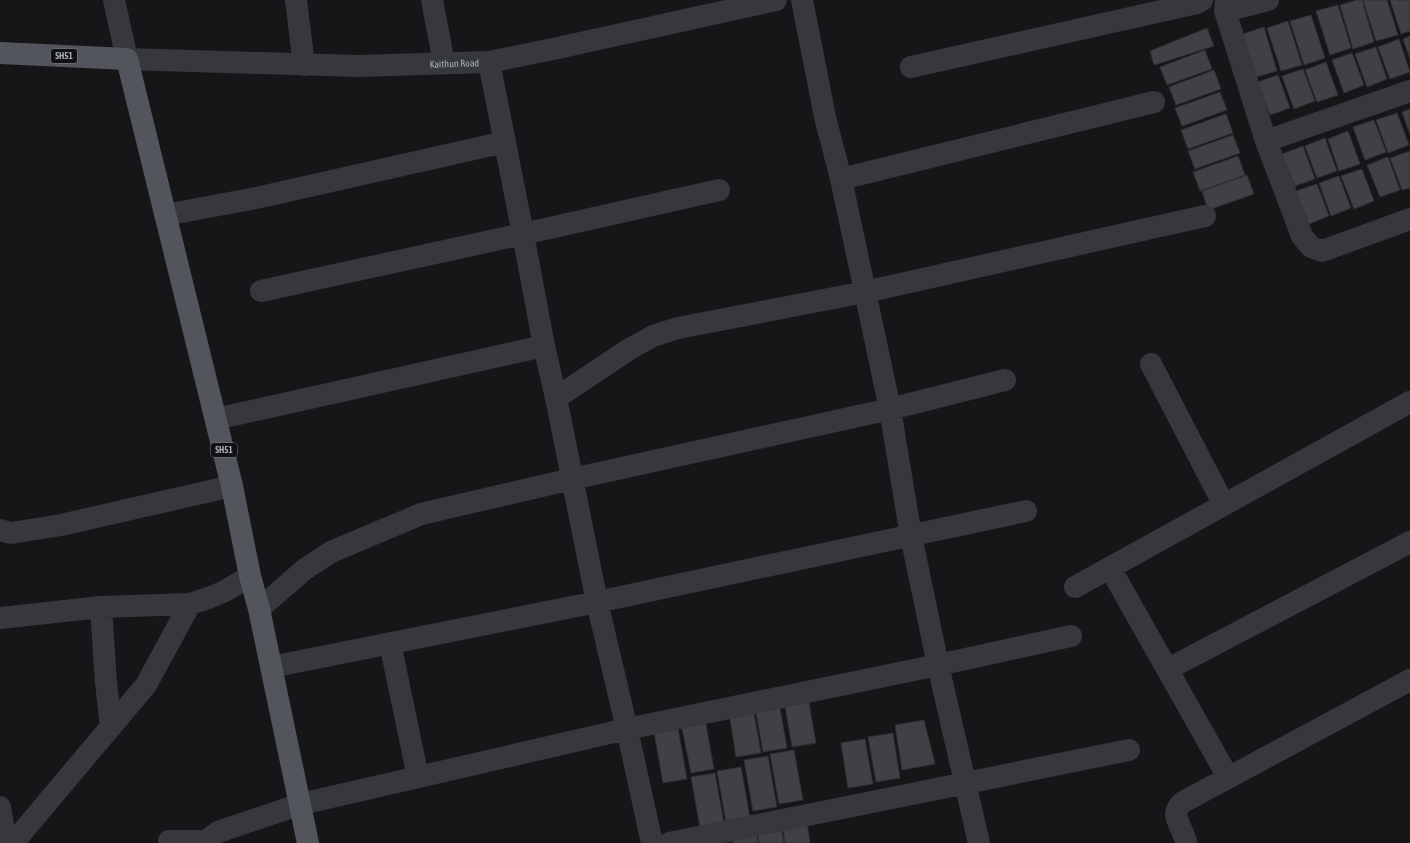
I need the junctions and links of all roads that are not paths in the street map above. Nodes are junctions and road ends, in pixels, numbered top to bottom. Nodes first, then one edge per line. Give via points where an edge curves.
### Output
1 (114, 0) edge
2 (296, 0) edge
3 (432, 0) edge
4 (776, 0) edge
5 (802, 0) edge
6 (1202, 0) edge
7 (1268, 0) edge
8 (1226, 5) edge
9 (0, 53) edge
10 (128, 59) junction
11 (488, 62) junction
12 (444, 63) junction
13 (304, 65) junction
14 (911, 67) dead end
15 (1410, 91) edge
16 (1154, 102) dead end
17 (1266, 141) junction
18 (505, 142) junction
19 (841, 179) junction
20 (718, 190) dead end
21 (166, 215) junction
22 (1205, 216) dead end
23 (1410, 219) edge
24 (523, 234) junction
25 (261, 291) dead end
26 (865, 292) junction
27 (545, 352) junction
28 (1151, 364) dead end
29 (1005, 380) dead end
30 (554, 391) junction
31 (1409, 404) edge
32 (890, 409) junction
33 (216, 419) junction
34 (572, 479) junction
35 (232, 486) junction
36 (1224, 505) junction
37 (1026, 511) dead end
38 (0, 530) edge
39 (911, 536) junction
40 (1410, 542) edge
41 (1110, 568) junction
42 (250, 576) junction
43 (1075, 587) dead end
44 (597, 602) junction
45 (190, 604) junction
46 (101, 606) junction
47 (259, 609) junction
48 (0, 618) edge
49 (1071, 636) dead end
50 (390, 643) junction
51 (938, 665) junction
52 (271, 667) junction
53 (1168, 669) junction
54 (1410, 680) edge
55 (111, 727) junction
56 (627, 729) junction
57 (1129, 750) dead end
58 (418, 777) junction
59 (1228, 777) junction
60 (965, 783) junction
61 (301, 804) junction
62 (0, 807) edge
63 (169, 841) dead end
64 (203, 842) edge
65 (6, 843) edge
66 (13, 843) edge
67 (308, 843) edge
68 (652, 843) edge
69 (669, 843) edge
70 (979, 843) edge
71 (1186, 843) edge

1 - 10 street
2 - 13 street
3 - 12 street
4 - 11 street, Kaithun Road
5 - 19 street via 825,117
6 - 14 street
7 - 8 street
8 - 17 street
9 - 10 main road, SH51
10 - 13 street, Kaithun Road
10 - 21 main road, SH51
11 - 12 street, Kaithun Road
11 - 18 street
12 - 13 street, Kaithun Road
15 - 17 street
16 - 19 street
17 - 23 street via 1302,236 1311,247 1322,251
18 - 21 street via 256,198
18 - 24 street
19 - 26 street
20 - 24 street
21 - 33 main road, SH51
22 - 26 street
24 - 25 street
24 - 27 street
26 - 30 street via 678,328 653,336
26 - 32 street
27 - 30 street
27 - 33 street
28 - 36 street
29 - 32 street
30 - 34 street
31 - 36 street
32 - 34 street
32 - 39 street
33 - 35 main road, SH51
34 - 44 street
34 - 47 street via 421,514 331,552 306,569
35 - 38 street via 61,525 11,533
35 - 42 main road, SH51
36 - 41 street
37 - 39 street
39 - 44 street
39 - 51 street
40 - 53 street
41 - 43 street
41 - 53 street
42 - 45 street via 225,591
42 - 47 main road, SH51
44 - 50 street
44 - 56 street
45 - 46 street
45 - 55 street via 146,686
46 - 48 street
46 - 55 street
47 - 52 main road, SH51
49 - 51 street
50 - 52 street
50 - 58 street
51 - 56 street
51 - 60 street
52 - 61 main road, SH51
53 - 59 street
54 - 59 street
55 - 66 street
56 - 58 street
56 - 68 street
57 - 60 street
58 - 61 street
59 - 71 street via 1177,807 1176,814
60 - 69 street
60 - 70 street
61 - 64 street via 218,832
61 - 67 main road, SH51
62 - 65 street
63 - 64 street

